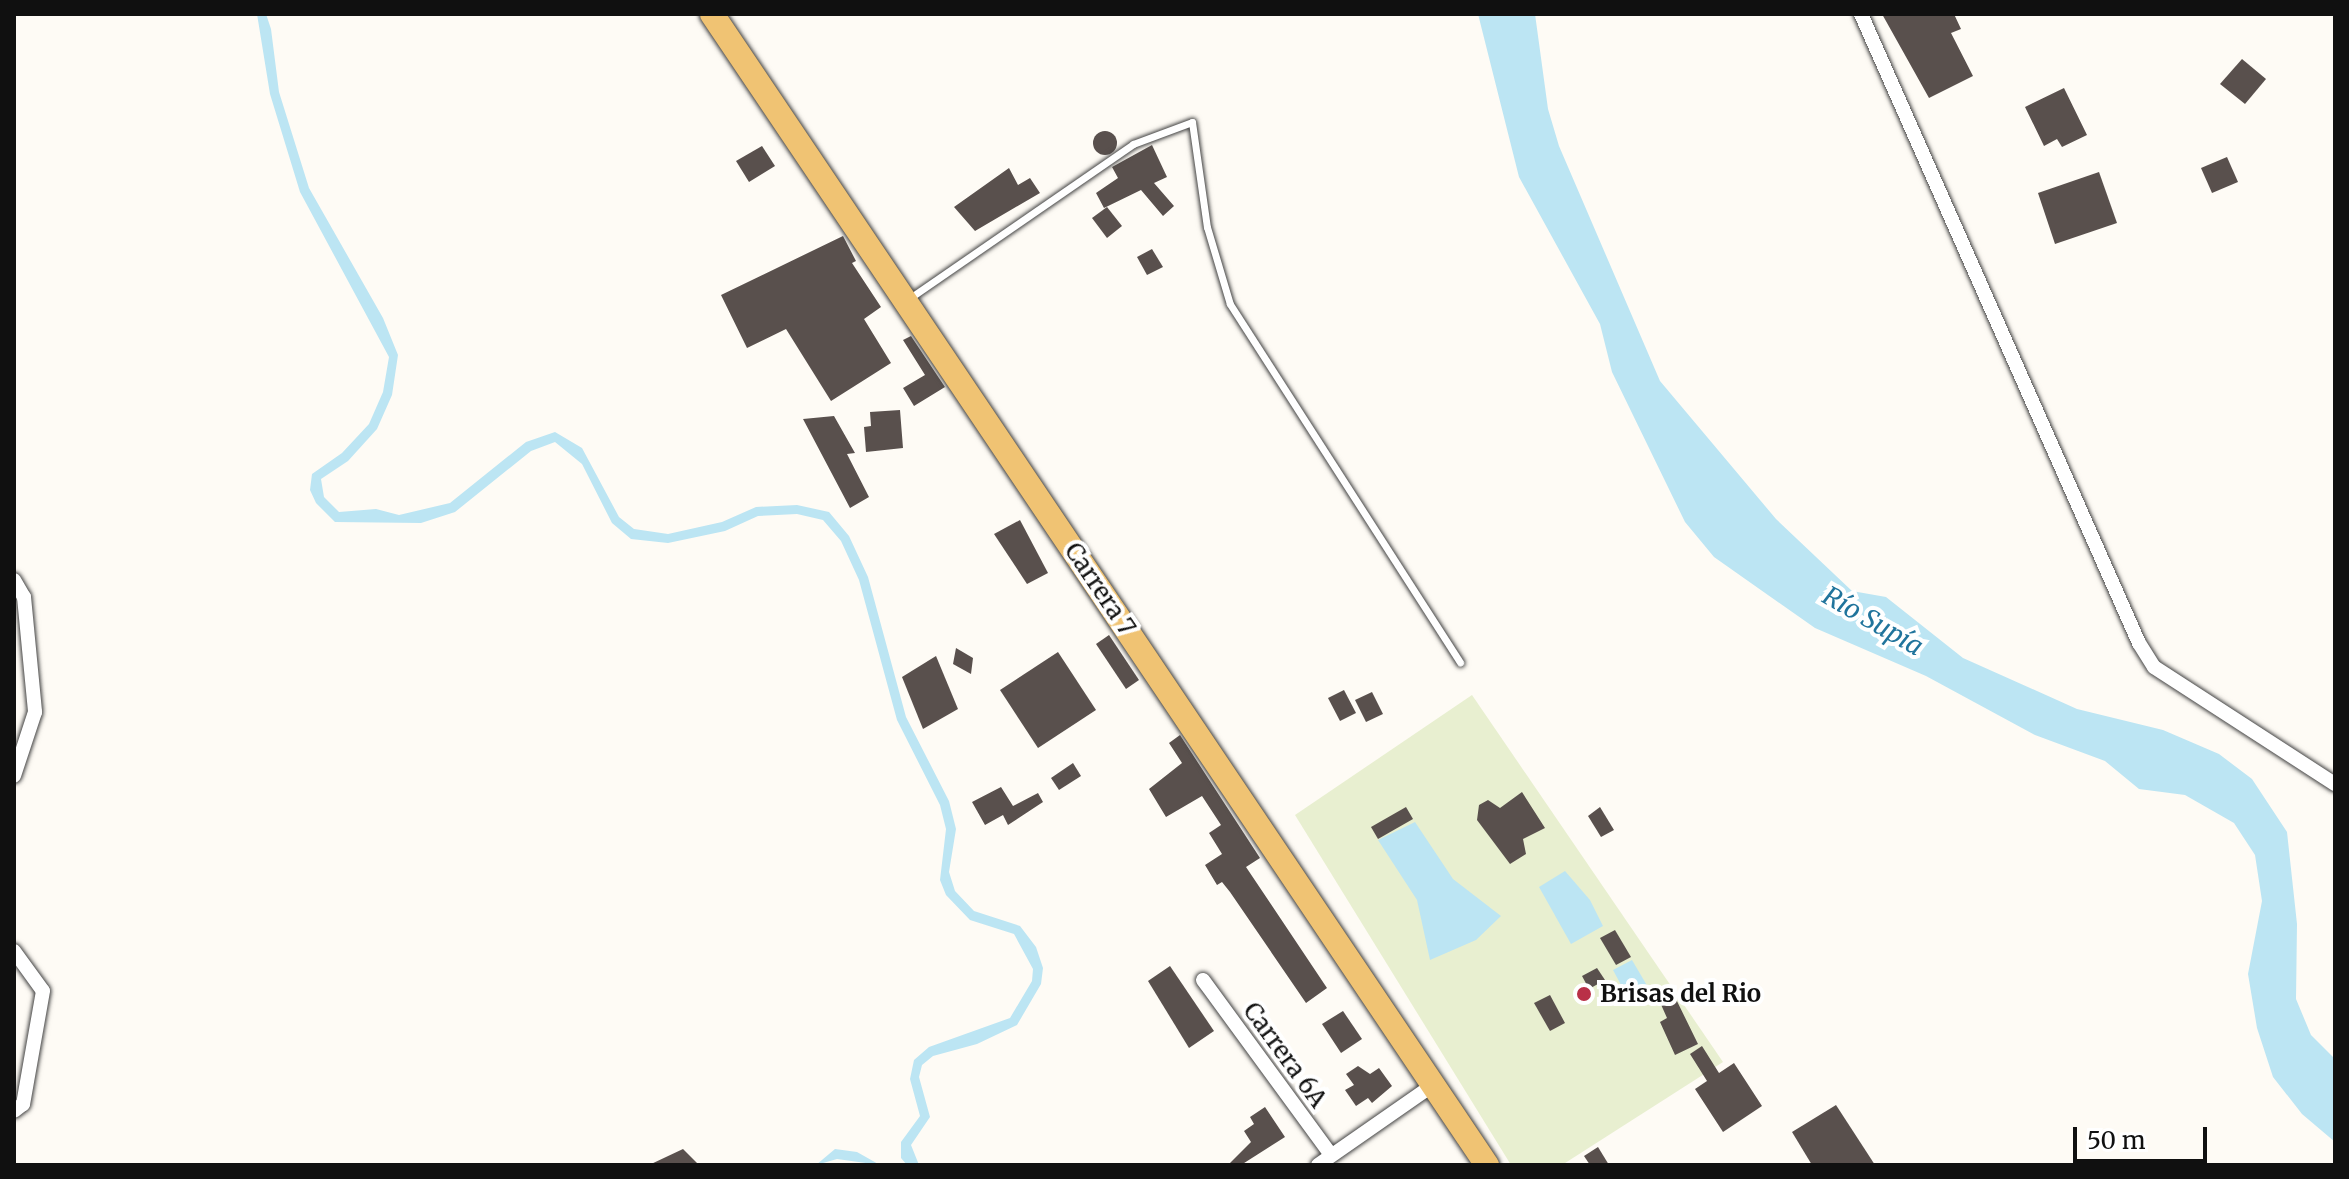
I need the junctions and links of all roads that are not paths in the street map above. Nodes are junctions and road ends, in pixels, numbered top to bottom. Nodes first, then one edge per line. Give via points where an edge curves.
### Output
1 (712, 14) edge
2 (1861, 14) edge
3 (907, 301) junction
4 (14, 580) edge
5 (1460, 662) dead end
6 (14, 776) edge
7 (2335, 784) edge
8 (14, 951) edge
9 (1203, 980) dead end
10 (1433, 1085) junction
11 (14, 1111) edge
12 (1331, 1155) junction
13 (1318, 1165) edge
14 (1487, 1165) edge

1 - 3 main road, Carrera 7
2 - 7 street via 2139,643 2154,667
3 - 5 lane via 1133,144 1192,122 1207,227 1230,304
3 - 10 main road, Carrera 7
4 - 6 street via 24,597 35,712
8 - 11 street via 43,991 23,1104
9 - 12 street, Carrera 6A
10 - 12 street
10 - 14 main road, Carrera 7
12 - 13 street

